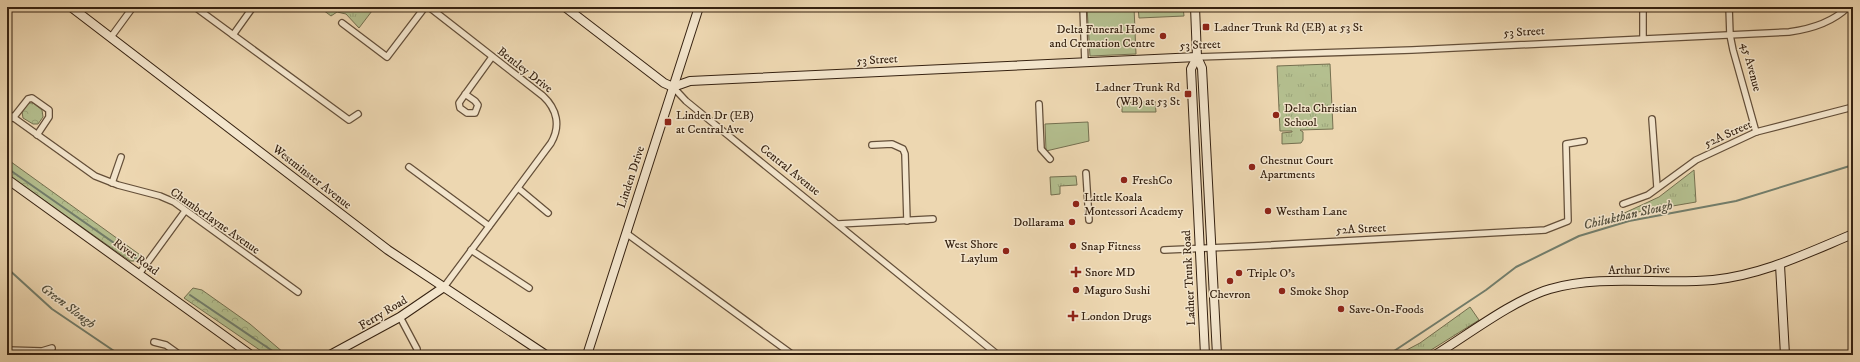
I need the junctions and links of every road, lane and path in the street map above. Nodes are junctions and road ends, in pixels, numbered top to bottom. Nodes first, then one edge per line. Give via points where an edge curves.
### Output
1 (70, 7) edge
2 (134, 7) edge
3 (196, 7) edge
4 (253, 7) edge
5 (425, 7) edge
6 (429, 7) edge
7 (565, 7) edge
8 (699, 7) edge
9 (1083, 7) edge
10 (1195, 7) edge
11 (1643, 7) edge
12 (1729, 7) edge
13 (1848, 7) edge
14 (342, 23) dead end
15 (233, 35) junction
16 (1730, 35) junction
17 (111, 37) junction
18 (1644, 38) junction
19 (492, 57) junction
20 (1197, 57) junction
21 (1085, 62) junction
22 (673, 87) junction
23 (465, 94) dead end
24 (1039, 104) dead end
25 (1853, 108) edge
26 (7, 113) edge
27 (358, 114) dead end
28 (13, 118) junction
29 (1652, 119) dead end
30 (1756, 132) junction
31 (37, 135) junction
32 (1584, 141) dead end
33 (872, 145) dead end
34 (121, 158) dead end
35 (1050, 159) dead end
36 (409, 167) dead end
37 (1086, 173) dead end
38 (7, 179) edge
39 (112, 183) junction
40 (1657, 187) junction
41 (518, 188) junction
42 (1623, 204) dead end
43 (185, 211) junction
44 (548, 213) dead end
45 (933, 219) dead end
46 (1090, 220) dead end
47 (907, 221) junction
48 (838, 224) junction
49 (489, 226) junction
50 (626, 233) junction
51 (1853, 234) edge
52 (1211, 247) junction
53 (1200, 248) junction
54 (471, 250) junction
55 (1164, 250) dead end
56 (1780, 265) junction
57 (140, 274) junction
58 (444, 287) junction
59 (529, 288) dead end
60 (298, 292) dead end
61 (400, 317) junction
62 (154, 342) dead end
63 (52, 348) dead end
64 (7, 350) edge
65 (180, 355) edge
66 (251, 355) edge
67 (330, 355) edge
68 (417, 355) edge
69 (546, 355) edge
70 (587, 355) edge
71 (793, 355) edge
72 (998, 355) edge
73 (1205, 355) edge
74 (1216, 355) edge
75 (1435, 355) edge
76 (1785, 355) edge

1 - 17 street, Westminster Avenue
2 - 17 street
3 - 15 street
4 - 15 street
5 - 14 street via 387,57
6 - 19 street, Bentley Drive
7 - 22 street, Central Avenue via 664,83
8 - 22 street, Linden Drive
9 - 21 street
10 - 20 street, Ladner Trunk Road
11 - 18 street
12 - 16 street, 45 Avenue
13 - 16 street, 53 Street via 1837,16 1809,29
15 - 27 street via 349,120
16 - 18 street, 53 Street
16 - 30 street, 45 Avenue
17 - 58 street, Westminster Avenue via 388,250
18 - 20 street, 53 Street via 1412,50
19 - 23 street
19 - 41 street, Bentley Drive via 543,96 556,116 554,139
20 - 21 street, 53 Street
20 - 52 street, Ladner Trunk Road via 1202,68
20 - 53 street, Ladner Trunk Road via 1191,69
21 - 22 street, 53 Street via 690,81
22 - 48 street, Central Avenue via 686,101
22 - 50 street, Linden Drive
24 - 35 street via 1041,149
25 - 30 street, 52A Street
26 - 28 street, Chamberlayne Avenue
28 - 31 street, Chamberlayne Avenue
28 - 31 street via 26,100 32,98 49,110 49,116
29 - 40 street
30 - 40 street, 52A Street via 1696,160
31 - 39 street, Chamberlayne Avenue via 95,176
32 - 52 street, 52A Street via 1566,144 1568,221 1545,230
33 - 47 street via 892,144 903,149
34 - 39 street
36 - 49 street
37 - 46 street
38 - 57 street, River Road
39 - 43 street, Chamberlayne Avenue via 160,196 174,202
40 - 42 street, 52A Street via 1648,194
41 - 44 street
41 - 49 street, Bentley Drive
43 - 57 street
43 - 60 street, Chamberlayne Avenue
45 - 47 street
47 - 48 street
48 - 72 street, Central Avenue
49 - 54 street, Bentley Drive
50 - 70 street, Linden Drive
50 - 71 street
51 - 56 street, Arthur Drive
52 - 53 street, 52A Street
52 - 74 street, Ladner Trunk Road
53 - 55 street, 52A Street
53 - 73 street, Ladner Trunk Road
54 - 58 street, Bentley Drive
54 - 59 street
56 - 75 street, Arthur Drive via 1714,280 1585,283 1557,287 1523,300
56 - 76 street
57 - 66 street, River Road
58 - 61 street, Ferry Road
58 - 69 street, Westminster Avenue
61 - 67 street, Ferry Road
61 - 68 street via 417,349
62 - 65 street via 166,345
63 - 64 street via 42,351

